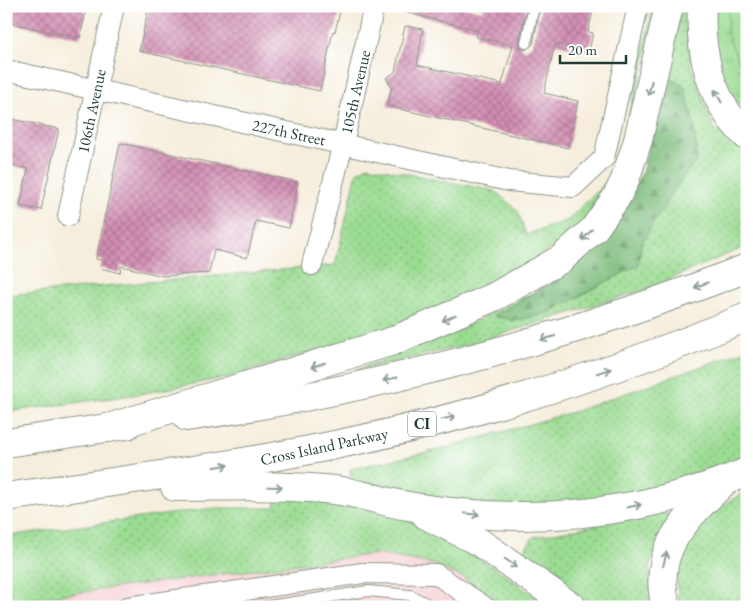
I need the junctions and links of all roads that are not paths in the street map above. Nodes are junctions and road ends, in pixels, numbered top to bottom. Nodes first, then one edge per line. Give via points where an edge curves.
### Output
1 (114, 6) edge
2 (374, 6) edge
3 (534, 6) edge
4 (638, 6) edge
5 (669, 6) edge
6 (702, 6) edge
7 (526, 43) dead end
8 (6, 70) edge
9 (96, 90) junction
10 (747, 136) edge
11 (343, 144) junction
12 (68, 216) dead end
13 (312, 265) dead end
14 (747, 268) edge
15 (747, 318) edge
16 (108, 428) junction
17 (6, 443) edge
18 (737, 476) edge
19 (86, 486) junction
20 (47, 492) junction
21 (6, 497) edge
22 (6, 505) edge
23 (407, 506) junction
24 (128, 607) edge
25 (262, 607) edge
26 (434, 607) edge
27 (485, 607) edge
28 (572, 607) edge
29 (666, 607) edge

1 - 9 street, 106th Avenue
2 - 11 street, 105th Avenue
3 - 7 lane
4 - 11 street, 227th Street via 604,158 573,187 508,181
5 -> 16 highway via 638,140 625,180 594,229 561,258 496,296 393,340
10 -> 6 highway via 732,120 714,89 704,55
8 - 9 street, 227th Street
9 - 11 street, 227th Street
9 - 12 street, 106th Avenue
11 - 13 street, 105th Avenue
14 -> 16 highway via 564,333 436,368 306,398
19 -> 15 highway, Cross Island Parkway / CI via 309,450 455,416 629,362
16 - 17 highway
23 -> 18 highway via 516,518 574,515 668,498
29 -> 18 highway via 662,575 675,533 692,512
19 - 20 highway, Cross Island Parkway / CI
19 -> 23 highway via 307,488 367,495
20 - 21 highway, Cross Island Parkway / CI
20 - 22 highway
23 -> 28 highway via 479,542
24 - 27 street via 363,572 436,574
25 - 26 lane via 368,591 410,595

